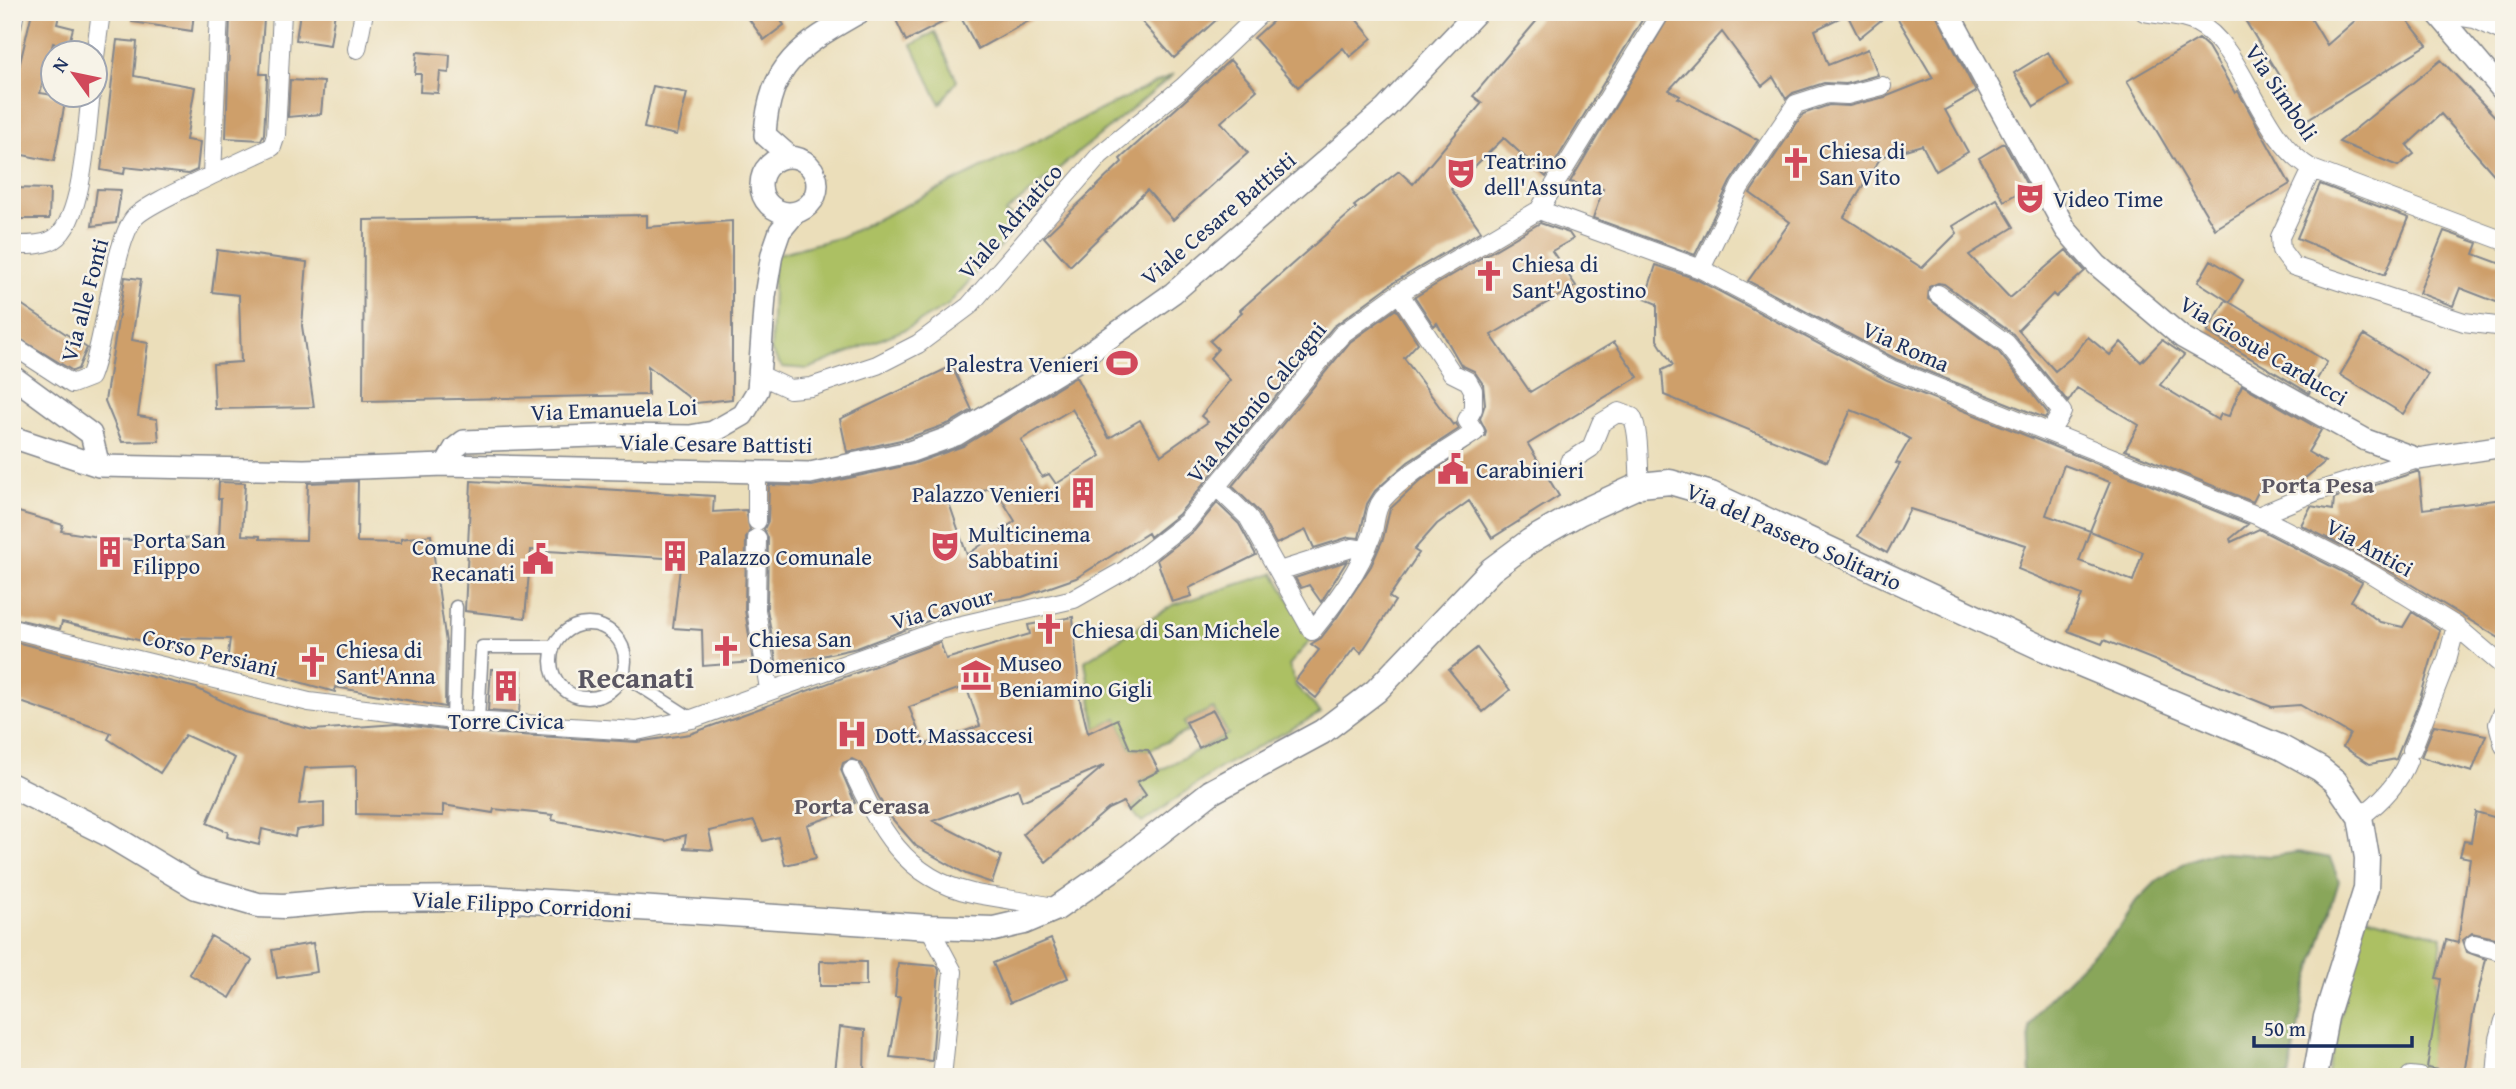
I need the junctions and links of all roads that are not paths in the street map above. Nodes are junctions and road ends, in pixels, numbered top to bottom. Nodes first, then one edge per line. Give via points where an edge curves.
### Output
1 (15, 12) edge
2 (101, 12) edge
3 (219, 12) edge
4 (282, 12) edge
5 (364, 12) edge
6 (860, 12) edge
7 (1262, 12) edge
8 (1477, 12) edge
9 (1661, 12) edge
10 (1948, 12) edge
11 (2144, 12) edge
12 (2437, 13) edge
13 (12, 27) edge
14 (2504, 32) edge
15 (98, 38) edge
16 (357, 49) dead end
17 (1882, 86) dead end
18 (2504, 92) edge
19 (89, 108) edge
20 (790, 157) junction
21 (2312, 169) junction
22 (212, 175) junction
23 (772, 208) junction
24 (1539, 209) junction
25 (794, 213) junction
26 (2504, 241) edge
27 (774, 243) junction
28 (12, 245) edge
29 (1701, 269) junction
30 (1399, 293) junction
31 (1938, 294) dead end
32 (2504, 327) edge
33 (12, 345) edge
34 (760, 375) junction
35 (12, 376) edge
36 (2050, 432) junction
37 (12, 437) edge
38 (2504, 446) edge
39 (2418, 459) junction
40 (1569, 462) dead end
41 (445, 465) junction
42 (99, 466) junction
43 (757, 473) junction
44 (1640, 485) junction
45 (1218, 488) junction
46 (2258, 516) junction
47 (1364, 550) junction
48 (1125, 570) joint
49 (1279, 571) junction
50 (456, 607) dead end
51 (2456, 626) junction
52 (12, 629) edge
53 (552, 647) junction
54 (2504, 667) edge
55 (625, 676) junction
56 (769, 689) junction
57 (2504, 710) edge
58 (692, 719) junction
59 (453, 720) junction
60 (478, 721) junction
61 (2504, 746) edge
62 (852, 770) dead end
63 (12, 786) edge
64 (2360, 817) junction
65 (1057, 908) junction
66 (929, 928) junction
67 (2474, 944) dead end
68 (2504, 952) edge
69 (2504, 1021) edge
70 (2410, 1076) edge
71 (942, 1077) edge
72 (2315, 1077) edge
73 (2420, 1077) edge
74 (2496, 1077) edge

1 - 13 street
2 - 15 street
3 - 22 street
4 - 22 street, Via alle Fonti via 272,147
5 - 16 street
6 - 20 street via 800,48 779,76 766,113 765,135
7 - 34 street, Viale Adriatico via 1100,155 969,306 918,344 877,365 811,387 790,389
8 - 43 street, Viale Cesare Battisti via 1385,109 1279,202 1173,293 1077,361 957,435 909,452 810,473
9 - 24 street
10 - 39 street, Via Giosuè Carducci via 2055,214 2097,265 2203,349 2366,440
11 - 21 street, Via Simboli via 2180,18 2209,31 2283,146
12 - 14 street via 2475,19
12 - 18 street
17 - 29 street via 1796,104 1740,187
19 - 28 street via 75,207 66,228 52,241
20 - 23 street via 774,161 764,174 761,190
20 - 25 street via 806,162 818,184 814,200
21 - 26 street, Via Simboli
21 - 32 street via 2280,237 2281,250 2293,266 2464,322
22 - 33 street, Via alle Fonti via 134,217 118,258 90,377 72,384
23 - 25 street
23 - 27 street, Via Emanuela Loi
24 - 29 street, Via Roma
24 - 30 street, Via Antonio Calcagni
25 - 27 street, Via Emanuela Loi
27 - 34 street, Via Emanuela Loi
29 - 36 street, Via Roma via 1891,369
30 - 45 street, Via Antonio Calcagni via 1342,334
30 - 47 street via 1452,373 1474,390 1467,419 1475,432 1382,500
31 - 36 street via 2006,343 2062,412
34 - 41 street, Via Emanuela Loi via 758,390 743,415 713,432 464,441
35 - 42 street via 91,434
36 - 46 street, Via Roma
37 - 42 street, Viale Cesare Battisti
38 - 39 street
39 - 46 street
40 - 44 street via 1591,448 1601,423 1619,412 1632,417 1638,428
41 - 42 street, Viale Cesare Battisti via 304,470
41 - 43 street, Viale Cesare Battisti
43 - 56 street via 756,610
44 - 64 main road, Via del Passero Solitario via 1670,482 1711,494 2042,648 2280,747 2335,781
44 - 65 main road, Via del Passero Solitario via 1530,541 1491,570 1376,691 1322,732 1211,792
45 - 48 street, Via Antonio Calcagni via 1187,522
45 - 49 street via 1248,517
46 - 51 street, Via Antici via 2370,573
47 - 49 street via 1352,548
47 - 49 street via 1338,599 1311,631
48 - 56 street, Via Cavour via 1074,599 940,630
50 - 59 street
51 - 54 street, Via Antici
51 - 64 street via 2402,776 2381,802
52 - 59 street, Corso Persiani via 309,702
53 - 55 street via 552,677 574,698 604,697
53 - 55 street via 572,625 602,625 624,646
53 - 60 street via 482,647
55 - 58 street
56 - 58 street, Corso Persiani
57 - 61 street via 2498,724
58 - 60 street, Corso Persiani via 637,731
59 - 60 street, Corso Persiani
62 - 65 street via 885,836 936,882
63 - 66 main road, Viale Filippo Corridoni via 106,833 197,887 258,905 487,898
64 - 72 main road via 2367,858 2366,889 2326,1017
65 - 66 main road, Viale Filippo Corridoni via 993,929
66 - 71 street via 953,972
67 - 68 street
69 - 74 street
70 - 73 street

